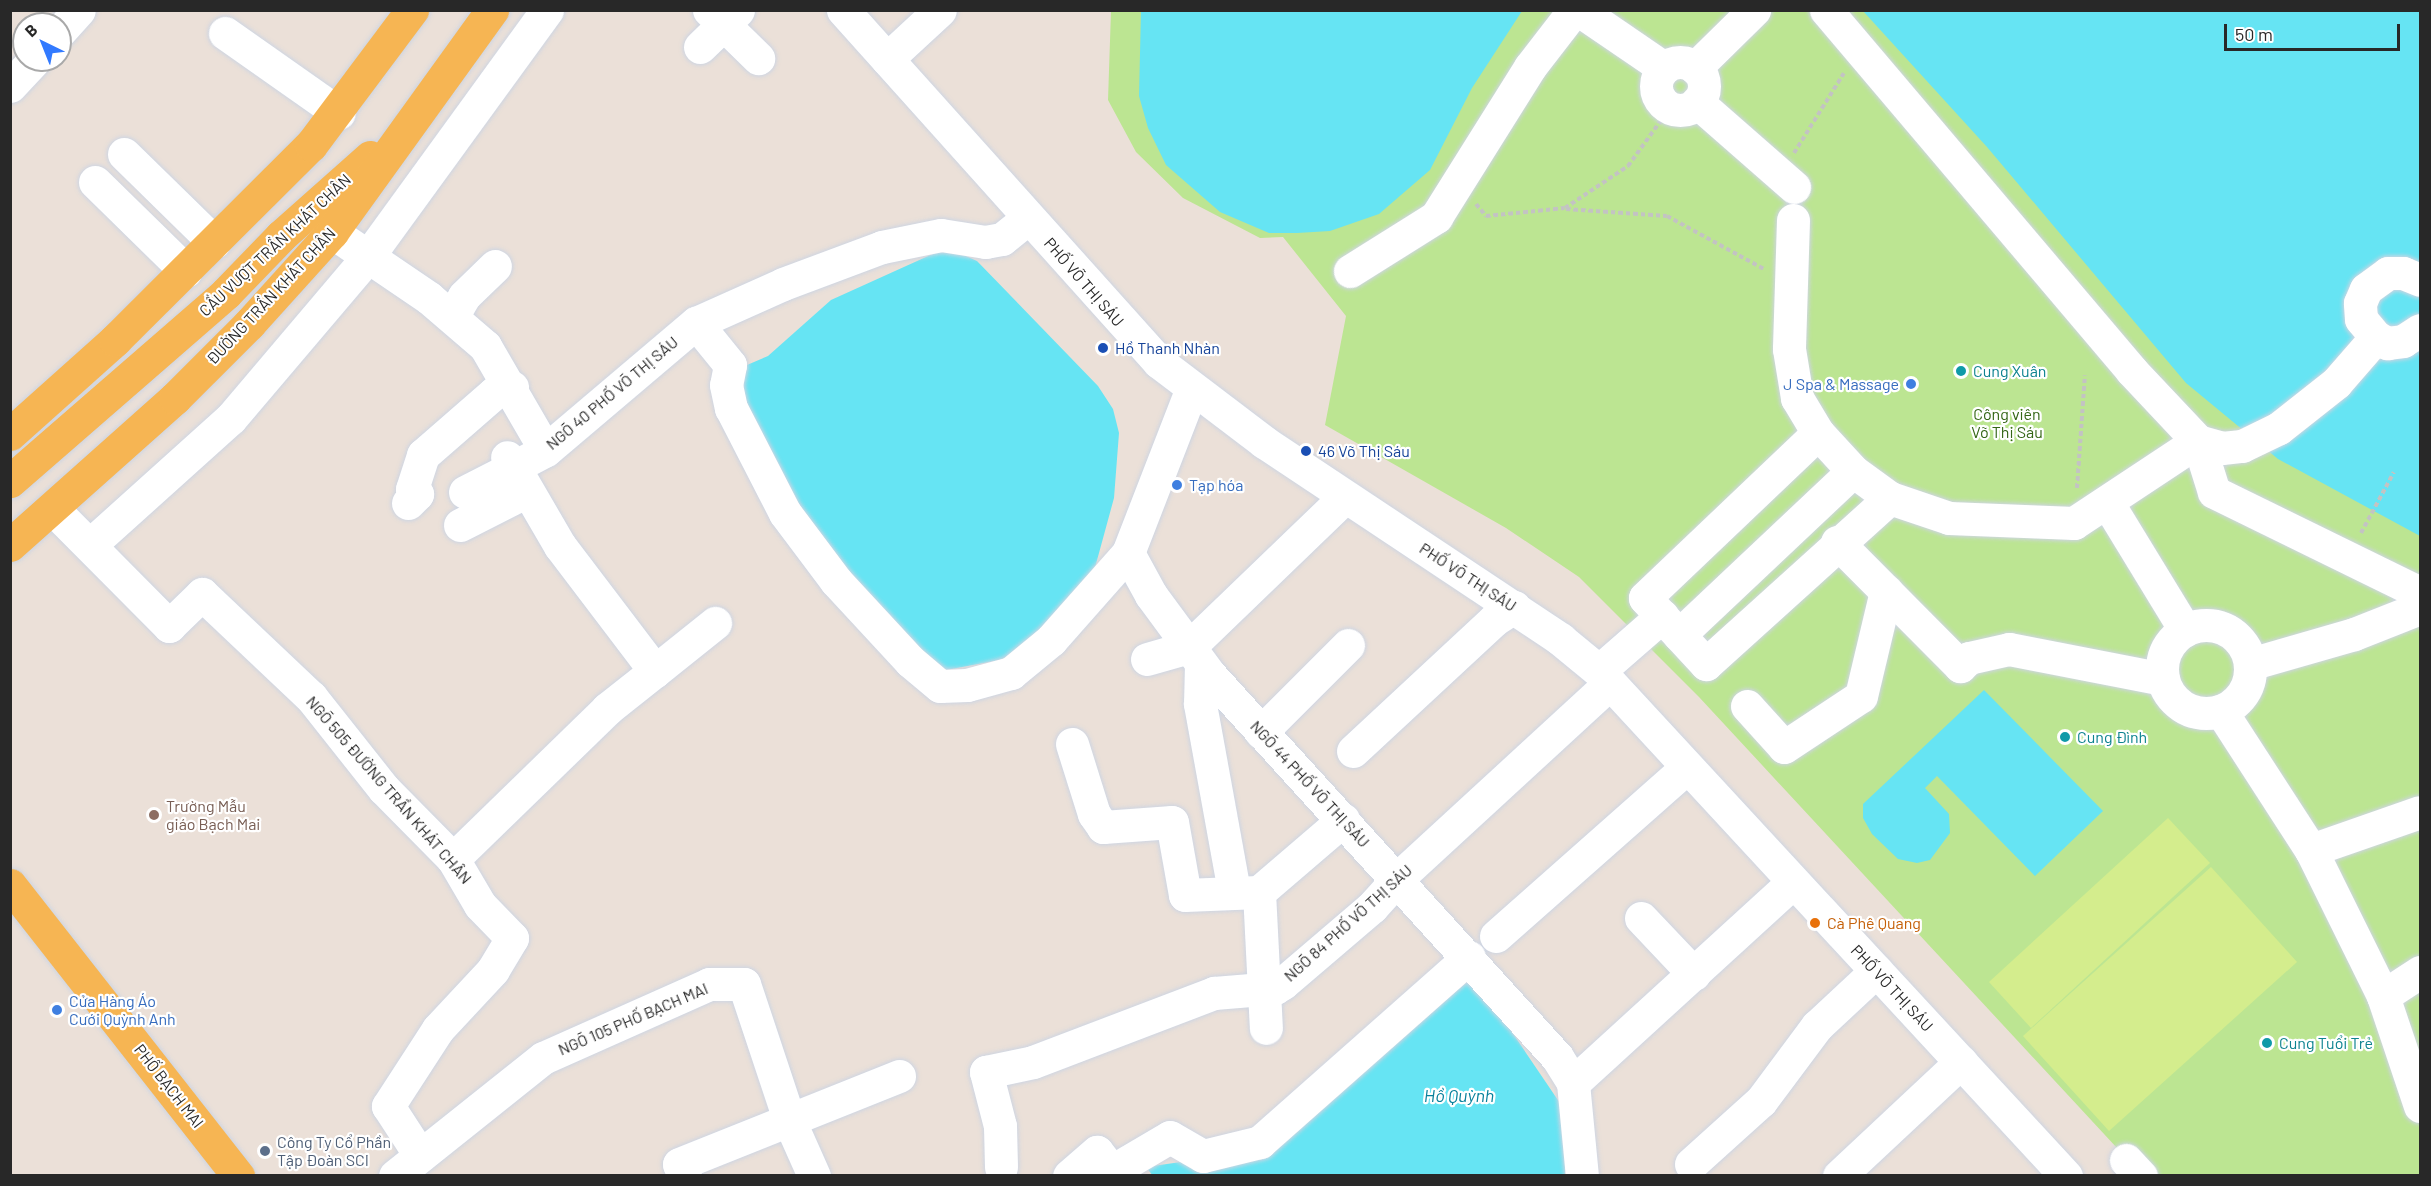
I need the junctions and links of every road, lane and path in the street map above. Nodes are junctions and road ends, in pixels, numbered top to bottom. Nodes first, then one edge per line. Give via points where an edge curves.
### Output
1 (412, 10) edge
2 (492, 10) edge
3 (547, 10) edge
4 (843, 10) edge
5 (940, 10) edge
6 (1574, 10) edge
7 (1579, 10) edge
8 (1754, 10) edge
9 (1826, 10) edge
10 (723, 15) edge
11 (225, 33) dead end
12 (700, 47) dead end
13 (1859, 49) junction
14 (758, 58) dead end
15 (887, 59) junction
16 (1679, 68) junction
17 (23, 72) edge
18 (10, 86) edge
19 (1684, 105) junction
20 (339, 113) junction
21 (411, 121) junction
22 (311, 145) junction
23 (124, 154) dead end
24 (95, 182) dead end
25 (1459, 182) junction
26 (1794, 187) joint
27 (1565, 208) junction
28 (1028, 218) junction
29 (1793, 220) dead end
30 (332, 232) junction
31 (214, 242) junction
32 (369, 255) junction
33 (495, 266) dead end
34 (186, 271) junction
35 (1350, 271) dead end
36 (2421, 280) edge
37 (1791, 283) junction
38 (452, 317) junction
39 (696, 323) junction
40 (2421, 330) edge
41 (2376, 337) junction
42 (137, 368) junction
43 (2085, 375) dead end
44 (512, 387) junction
45 (1192, 388) junction
46 (1818, 433) junction
47 (10, 434) edge
48 (536, 434) dead end
49 (2210, 444) junction
50 (1852, 471) junction
51 (516, 472) junction
52 (2394, 472) dead end
53 (10, 481) edge
54 (465, 492) dead end
55 (1345, 497) junction
56 (1890, 498) junction
57 (2107, 502) junction
58 (408, 504) dead end
59 (53, 509) junction
60 (2074, 523) junction
61 (460, 525) dead end
62 (1837, 542) junction
63 (92, 544) junction
64 (10, 545) edge
65 (1128, 553) junction
66 (2348, 557) junction
67 (1886, 591) junction
68 (2421, 593) edge
69 (1514, 607) junction
70 (2421, 608) edge
71 (715, 623) dead end
72 (1670, 625) junction
73 (2185, 630) junction
74 (1348, 645) dead end
75 (1195, 655) junction
76 (1146, 659) dead end
77 (2250, 664) junction
78 (655, 671) junction
79 (1605, 677) junction
80 (2163, 679) junction
81 (1747, 706) dead end
82 (2221, 711) junction
83 (1261, 732) junction
84 (1072, 744) dead end
85 (1353, 751) dead end
86 (1687, 767) junction
87 (2421, 812) edge
88 (1343, 820) junction
89 (2311, 850) junction
90 (453, 860) junction
91 (1397, 879) junction
92 (1793, 882) junction
93 (10, 885) edge
94 (1246, 892) junction
95 (1641, 918) dead end
96 (1496, 936) dead end
97 (1469, 957) junction
98 (1876, 971) junction
99 (2421, 972) edge
100 (1694, 974) junction
101 (1262, 988) junction
102 (2383, 996) junction
103 (1266, 1028) dead end
104 (1961, 1062) junction
105 (899, 1076) dead end
106 (1573, 1083) junction
107 (2421, 1106) edge
108 (790, 1122) junction
109 (420, 1155) junction
110 (1104, 1159) edge
111 (1691, 1164) dead end
112 (996, 1173) edge
113 (238, 1176) edge
114 (395, 1176) edge
115 (685, 1176) edge
116 (814, 1176) edge
117 (1069, 1176) edge
118 (1582, 1176) edge
119 (1839, 1176) edge
120 (2066, 1176) edge

1 - 20 main road
2 - 21 main road, ĐƯỜNG TRẦN KHÁT CHÂN
3 - 32 street
4 - 15 street, PHỐ VÕ THỊ SÁU
5 - 15 street
6 - 25 street via 1530,67
7 - 16 street
8 - 16 street
9 - 13 street
10 - 12 street
10 - 14 street
11 - 20 street
13 - 26 path via 1793,156
13 - 49 street via 2131,370
15 - 28 street, PHỐ VÕ THỊ SÁU
16 - 19 street via 1704,88
16 - 19 street via 1656,90
17 - 18 street
19 - 26 street
19 - 27 path via 1628,166
20 - 22 main road
21 - 30 main road, ĐƯỜNG TRẦN KHÁT CHÂN
21 - 42 main road, CẦU VƯỢT TRẦN KHÁT CHÂN via 281,236 226,293
22 - 31 main road
22 - 42 main road, CẦU VƯỢT TRẦN KHÁT CHÂN via 271,217
23 - 31 street
24 - 34 street
25 - 27 path via 1486,216
25 - 35 street via 1436,217
27 - 37 path via 1667,216
28 - 39 street, NGÕ 40 PHỐ VÕ THỊ SÁU via 1002,239 985,242 941,235 882,247 783,284
28 - 45 street, PHỐ VÕ THỊ SÁU via 1128,332
29 - 37 street
30 - 32 street
30 - 59 main road, ĐƯỜNG TRẦN KHÁT CHÂN via 249,324
31 - 34 main road
32 - 38 street
32 - 63 street via 231,418
33 - 38 street via 464,296
34 - 47 main road
36 - 41 street via 2403,273 2388,273 2366,289 2360,303 2361,319
37 - 46 street via 1789,349 1797,398
38 - 44 street via 485,346
39 - 51 street, NGÕ 40 PHỐ VÕ THỊ SÁU
39 - 65 street via 730,366 726,385 729,400 752,454 785,513 836,580 928,679 940,686 967,685 1011,672 1051,640
40 - 41 street via 2403,341 2386,343
41 - 49 street via 2336,382 2279,428 2254,442
42 - 53 main road, CẦU VƯỢT TRẦN KHÁT CHÂN
43 - 60 path
44 - 48 street
44 - 58 street via 494,393 423,455 412,489 417,494
45 - 55 street, PHỐ VÕ THỊ SÁU
45 - 65 street
46 - 50 street
46 - 72 street via 1645,598
49 - 57 street
49 - 66 street via 2214,492
50 - 56 street
50 - 72 street, NGÕ 84 PHỐ VÕ THỊ SÁU
51 - 54 street
51 - 61 street
51 - 78 street via 560,546
52 - 66 path
55 - 69 street, PHỐ VÕ THỊ SÁU
55 - 75 street
56 - 60 street via 1949,518
56 - 62 street
57 - 60 street
57 - 73 street
59 - 63 street, NGÕ 505 ĐƯỜNG TRẦN KHÁT CHÂN
59 - 64 main road, ĐƯỜNG TRẦN KHÁT CHÂN
62 - 67 street
62 - 72 street via 1706,664
63 - 90 street, NGÕ 505 ĐƯỜNG TRẦN KHÁT CHÂN via 169,626 202,594 311,697 384,789
65 - 75 street, NGÕ 44 PHỐ VÕ THỊ SÁU via 1151,595
66 - 68 street
67 - 80 street via 1960,666 1969,658 2008,649
67 - 81 street via 1861,696 1784,747
69 - 79 street, PHỐ VÕ THỊ SÁU
69 - 85 street via 1494,620
70 - 77 street via 2354,634
71 - 78 street
72 - 79 street, NGÕ 84 PHỐ VÕ THỊ SÁU
73 - 77 street via 2199,625 2227,630 2246,650
73 - 80 street via 2166,651
74 - 83 street
75 - 76 street
75 - 83 street, NGÕ 44 PHỐ VÕ THỊ SÁU
75 - 94 street via 1200,704
77 - 82 street via 2244,693
78 - 90 street via 607,709
79 - 86 street, PHỐ VÕ THỊ SÁU
79 - 91 street, NGÕ 84 PHỐ VÕ THỊ SÁU
80 - 82 street via 2169,693 2185,708 2206,714
82 - 89 street
83 - 88 street, NGÕ 44 PHỐ VÕ THỊ SÁU
84 - 94 street via 1094,814 1102,827 1172,822 1185,895
86 - 92 street, PHỐ VÕ THỊ SÁU
86 - 96 street
87 - 89 street
88 - 91 street, NGÕ 44 PHỐ VÕ THỊ SÁU
88 - 94 street
89 - 102 street
90 - 109 street, NGÕ 505 ĐƯỜNG TRẦN KHÁT CHÂN via 480,905 512,938 493,970 438,1029 388,1106
91 - 97 street, NGÕ 44 PHỐ VÕ THỊ SÁU
91 - 101 street, NGÕ 84 PHỐ VÕ THỊ SÁU via 1372,907 1283,983
92 - 98 street, PHỐ VÕ THỊ SÁU
92 - 100 street
93 - 113 main road, PHỐ BẠCH MAI
94 - 101 street
95 - 100 street
97 - 106 street, NGÕ 44 PHỐ VÕ THỊ SÁU via 1557,1057
97 - 110 street via 1260,1142 1203,1156 1170,1137
98 - 104 street, PHỐ VÕ THỊ SÁU
98 - 111 street via 1817,1026 1761,1101
99 - 102 street
100 - 106 street
101 - 103 street
101 - 112 street, NGÕ 84 PHỐ VÕ THỊ SÁU via 1214,993 1033,1062 986,1072 1000,1126
102 - 107 street
104 - 119 street
104 - 120 street, PHỐ VÕ THỊ SÁU
105 - 108 street
106 - 118 street
108 - 109 street, NGÕ 105 PHỐ BẠCH MAI via 744,984 709,984 543,1058
108 - 115 street via 679,1164
108 - 116 street, NGÕ 105 PHỐ BẠCH MAI
109 - 114 street, NGÕ 105 PHỐ BẠCH MAI
110 - 117 street

